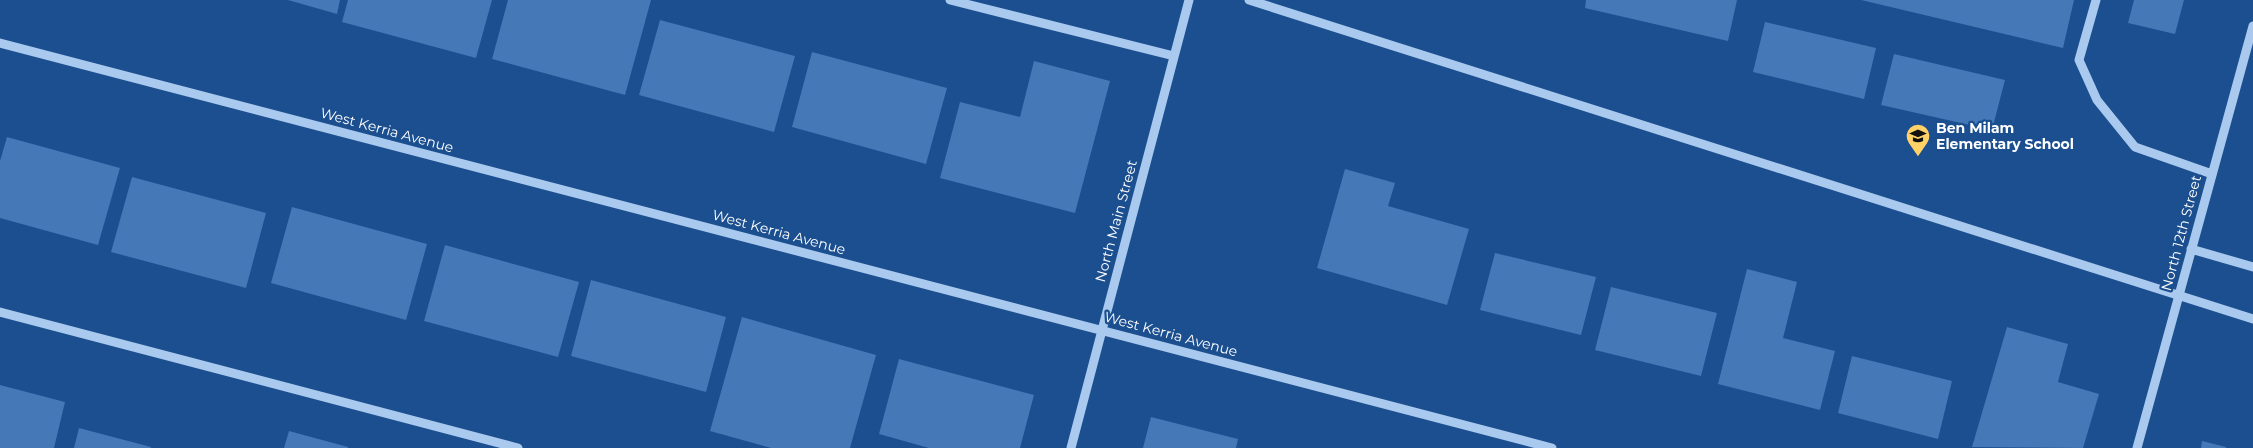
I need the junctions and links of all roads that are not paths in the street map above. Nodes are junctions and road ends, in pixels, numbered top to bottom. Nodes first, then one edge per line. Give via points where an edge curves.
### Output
1 (950, 0) edge
2 (1189, 0) edge
3 (2096, 0) edge
4 (1254, 1) edge
5 (2253, 26) edge
6 (0, 43) edge
7 (1174, 56) junction
8 (2212, 174) junction
9 (2191, 249) junction
10 (2253, 267) edge
11 (2178, 296) junction
12 (0, 312) edge
13 (2253, 319) edge
14 (1102, 331) junction
15 (518, 448) edge
16 (1071, 448) edge
17 (1552, 448) edge
18 (2137, 448) edge

1 - 7 street
2 - 7 street, North Main Street
3 - 8 street via 2079,60 2097,100 2135,147
4 - 11 street
5 - 8 street, North 12th Street
6 - 14 street, West Kerria Avenue
7 - 14 street, North Main Street
8 - 9 street, North 12th Street
9 - 10 street
9 - 11 street, North 12th Street
11 - 13 street
11 - 18 street, North 12th Street
12 - 15 street
14 - 16 street, North Main Street
14 - 17 street, West Kerria Avenue

